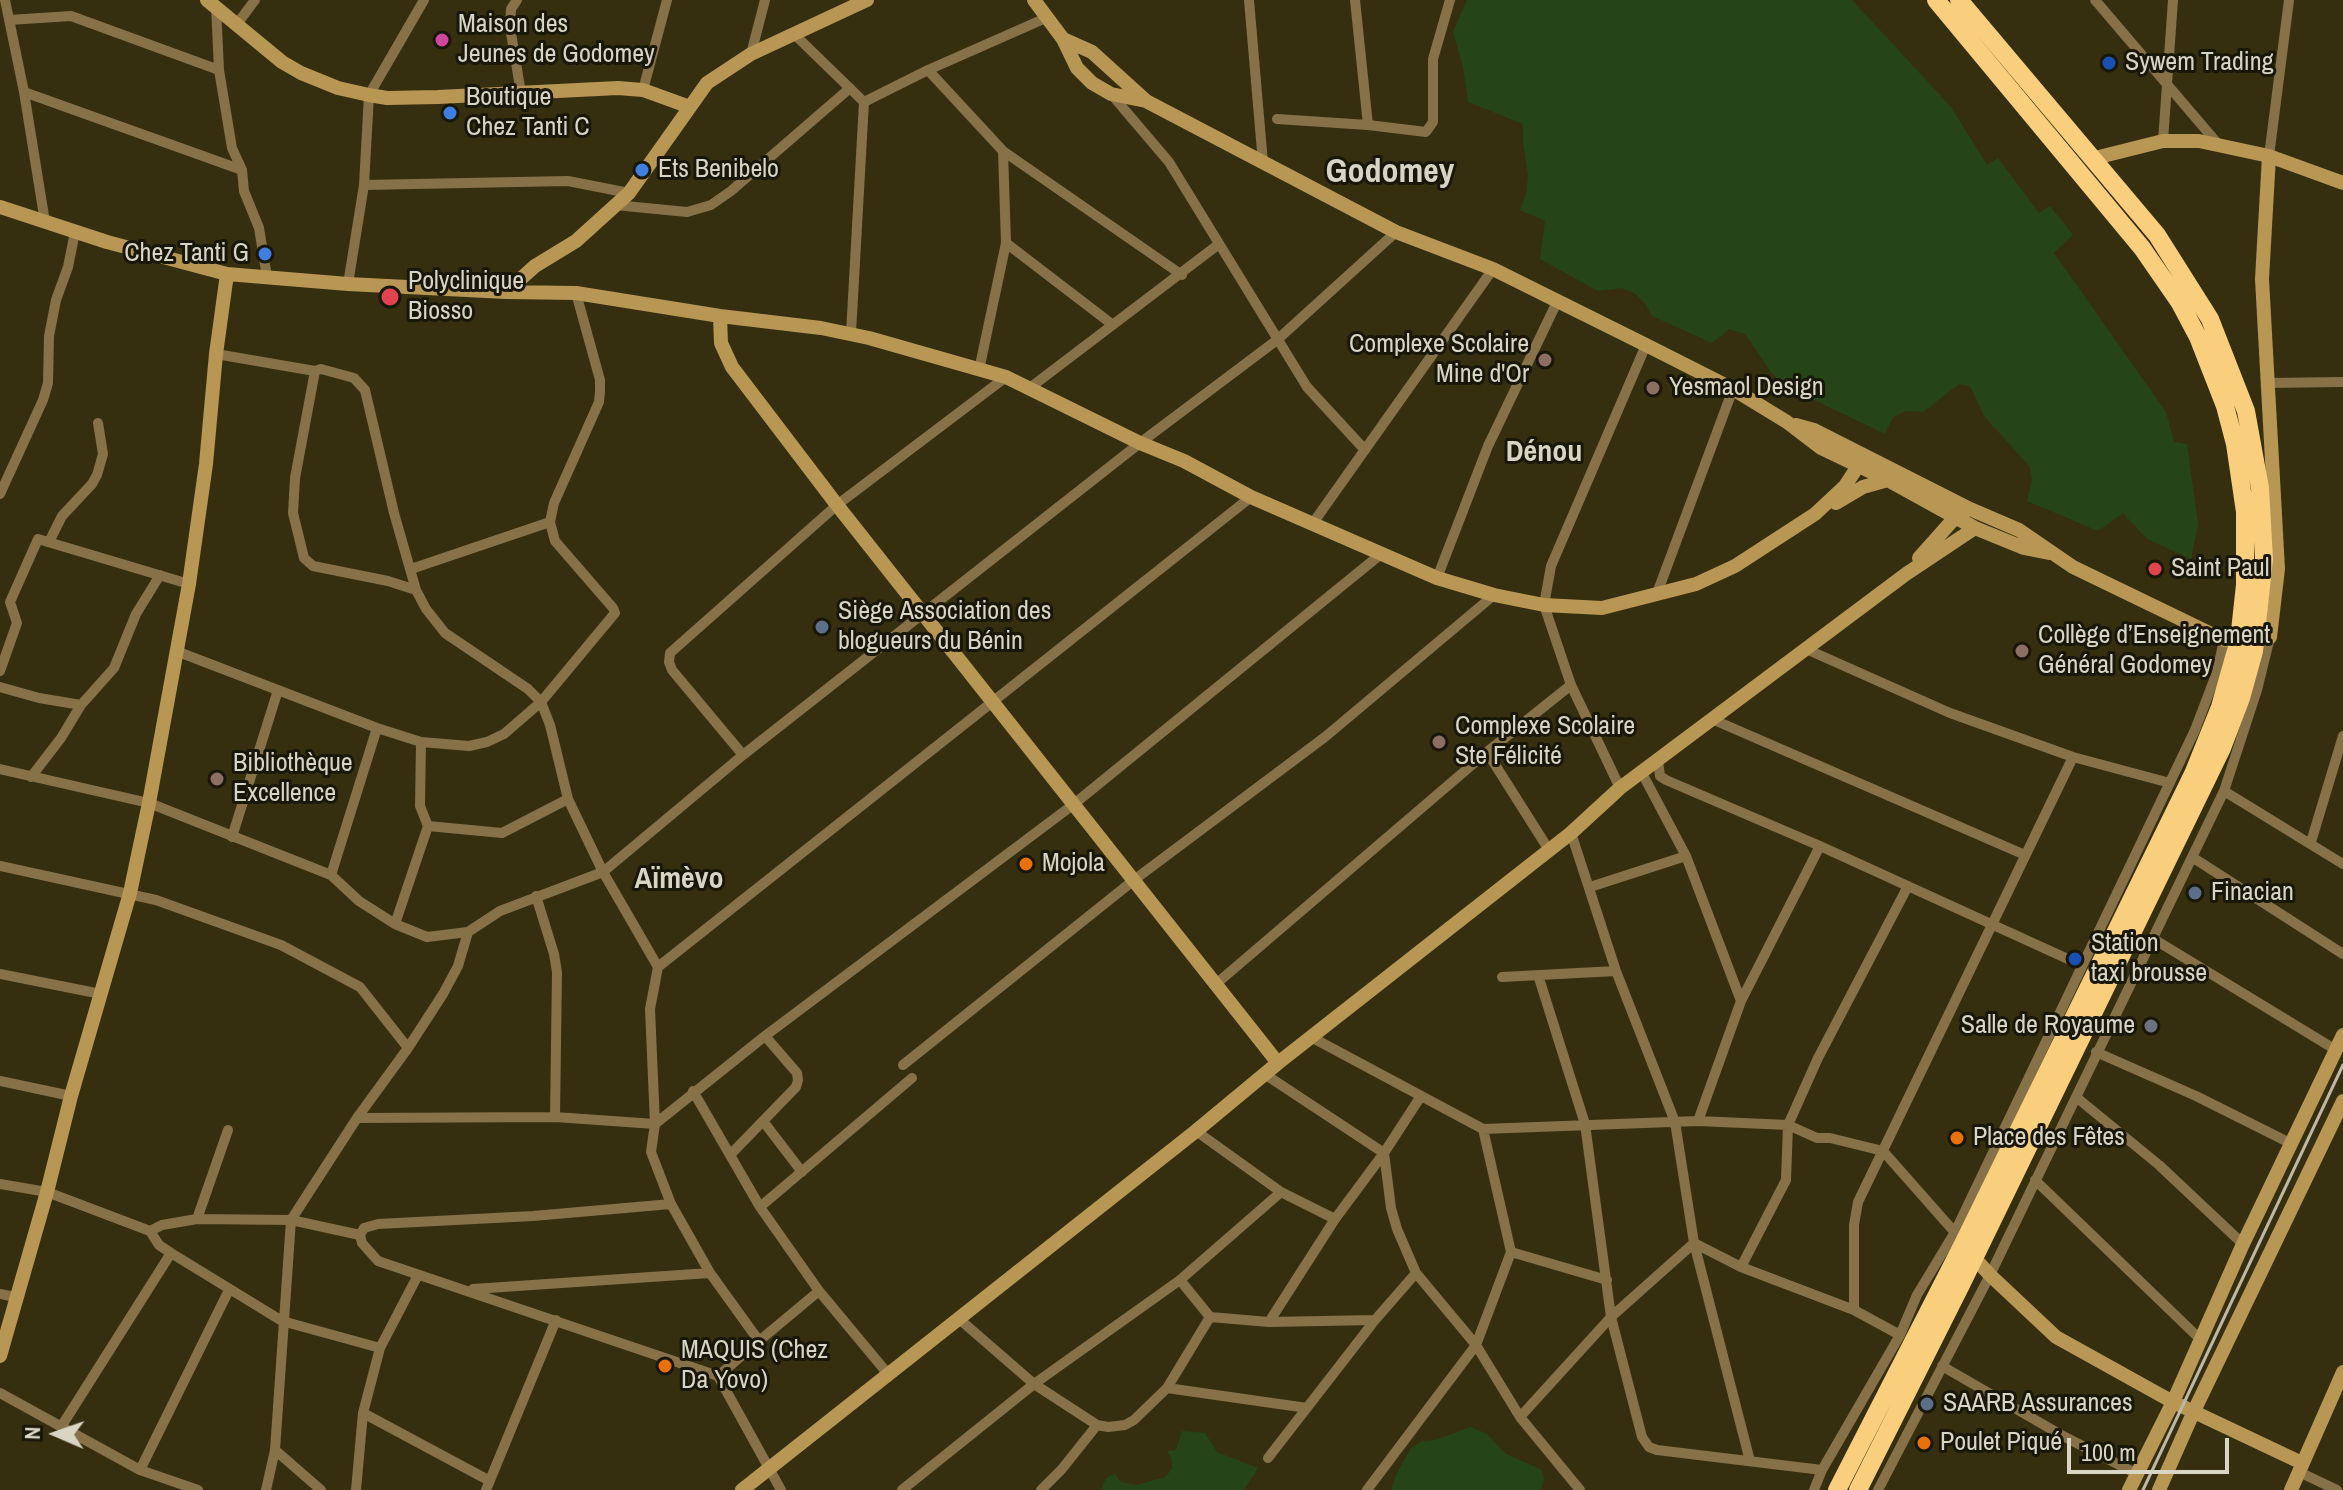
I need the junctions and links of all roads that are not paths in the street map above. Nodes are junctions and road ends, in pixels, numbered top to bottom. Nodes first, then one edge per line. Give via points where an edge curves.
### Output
1 (5, 0) edge
2 (255, 0) edge
3 (424, 0) edge
4 (517, 0) edge
5 (667, 0) edge
6 (765, 0) edge
7 (867, 0) edge
8 (1034, 0) edge
9 (1249, 0) edge
10 (1355, 0) edge
11 (1450, 0) edge
12 (1936, 0) edge
13 (1959, 0) edge
14 (2095, 0) edge
15 (2173, 0) edge
16 (2289, 0) edge
17 (211, 3) edge
18 (1046, 18) junction
19 (9, 20) junction
20 (237, 24) junction
21 (793, 33) junction
22 (1063, 39) junction
23 (751, 54) junction
24 (219, 70) junction
25 (928, 70) junction
26 (2168, 87) junction
27 (850, 88) junction
28 (643, 90) junction
29 (24, 92) junction
30 (521, 93) junction
31 (1111, 94) junction
32 (369, 95) junction
33 (1146, 101) junction
34 (864, 102) junction
35 (690, 107) junction
36 (1277, 119) dead end
37 (1368, 125) junction
38 (2163, 141) junction
39 (2218, 144) junction
40 (1003, 151) junction
41 (2269, 156) junction
42 (2091, 159) junction
43 (1263, 163) junction
44 (242, 170) junction
45 (2343, 183) edge
46 (364, 185) junction
47 (629, 193) junction
48 (615, 205) junction
49 (0, 207) edge
50 (45, 222) junction
51 (75, 232) junction
52 (1396, 232) junction
53 (1006, 243) junction
54 (1219, 244) junction
55 (1493, 269) junction
56 (227, 274) junction
57 (1182, 275) junction
58 (267, 277) junction
59 (348, 284) junction
60 (506, 292) junction
61 (576, 293) junction
62 (1557, 302) junction
63 (720, 316) junction
64 (1113, 325) junction
65 (851, 333) junction
66 (1277, 340) junction
67 (1646, 345) junction
68 (216, 354) junction
69 (979, 370) junction
70 (315, 371) junction
71 (1006, 377) junction
72 (2343, 382) edge
73 (2267, 383) junction
74 (1031, 387) junction
75 (1733, 389) junction
76 (98, 423) dead end
77 (1140, 443) junction
78 (1365, 450) junction
79 (1867, 465) junction
80 (4, 472) edge
81 (1888, 480) junction
82 (1863, 487) junction
83 (0, 494) edge
84 (1251, 497) junction
85 (837, 505) junction
86 (1970, 509) junction
87 (1815, 514) junction
88 (1955, 518) junction
89 (550, 522) junction
90 (1313, 523) junction
91 (1975, 528) junction
92 (49, 542) junction
93 (1381, 554) junction
94 (2054, 554) junction
95 (411, 569) junction
96 (1906, 574) junction
97 (160, 575) junction
98 (1437, 578) junction
99 (189, 584) junction
100 (416, 590) junction
101 (1494, 595) junction
102 (1656, 596) junction
103 (5, 599) edge
104 (1544, 605) junction
105 (924, 614) junction
106 (2247, 639) junction
107 (1806, 649) junction
108 (176, 651) junction
109 (0, 671) edge
110 (1571, 685) junction
111 (0, 687) edge
112 (278, 690) junction
113 (541, 702) junction
114 (993, 702) junction
115 (81, 705) junction
116 (1714, 720) junction
117 (377, 728) junction
118 (2343, 736) edge
119 (421, 742) junction
120 (1487, 752) junction
121 (743, 755) junction
122 (2073, 757) junction
123 (1658, 761) junction
124 (0, 769) edge
125 (1642, 773) junction
126 (31, 777) junction
127 (2170, 783) junction
128 (1620, 788) junction
129 (2224, 791) junction
130 (568, 799) junction
131 (149, 803) junction
132 (1074, 804) junction
133 (428, 826) junction
134 (1571, 833) junction
135 (232, 837) junction
136 (2311, 842) junction
137 (1820, 846) junction
138 (1549, 850) junction
139 (2025, 855) junction
140 (1686, 856) junction
141 (2192, 857) junction
142 (2343, 864) edge
143 (0, 866) edge
144 (603, 872) junction
145 (331, 875) junction
146 (1134, 880) junction
147 (1908, 886) junction
148 (1590, 887) junction
149 (130, 893) junction
150 (536, 896) junction
151 (395, 924) junction
152 (1992, 925) junction
153 (468, 932) junction
154 (2152, 938) junction
155 (2343, 954) edge
156 (2081, 965) junction
157 (658, 967) junction
158 (1616, 971) junction
159 (0, 974) edge
160 (1538, 975) junction
161 (1502, 977) dead end
162 (1216, 984) junction
163 (101, 994) junction
164 (1741, 1001) junction
165 (2343, 1035) edge
166 (765, 1036) junction
167 (1311, 1037) junction
168 (408, 1048) junction
169 (2336, 1050) junction
170 (2096, 1052) junction
171 (1278, 1063) junction
172 (903, 1065) dead end
173 (1266, 1075) junction
174 (912, 1078) dead end
175 (0, 1081) edge
176 (693, 1091) junction
177 (71, 1096) junction
178 (1421, 1096) junction
179 (2076, 1097) junction
180 (2343, 1101) edge
181 (555, 1117) junction
182 (357, 1118) junction
183 (763, 1121) junction
184 (1698, 1121) junction
185 (1675, 1122) junction
186 (655, 1124) junction
187 (1585, 1124) junction
188 (1788, 1125) junction
189 (1483, 1129) junction
190 (228, 1130) dead end
191 (1196, 1131) junction
192 (2290, 1143) junction
193 (1883, 1151) junction
194 (1384, 1153) junction
195 (731, 1154) junction
196 (802, 1172) junction
197 (2035, 1180) junction
198 (0, 1184) edge
199 (47, 1192) junction
200 (1281, 1192) junction
201 (671, 1204) junction
202 (760, 1207) junction
203 (197, 1219) junction
204 (1335, 1219) junction
205 (291, 1220) junction
206 (150, 1231) junction
207 (360, 1235) junction
208 (1694, 1243) junction
209 (2243, 1244) junction
210 (1964, 1245) junction
211 (1511, 1252) junction
212 (171, 1253) junction
213 (1741, 1267) junction
214 (710, 1273) junction
215 (1416, 1273) junction
216 (418, 1275) junction
217 (1990, 1275) junction
218 (1180, 1280) junction
219 (1607, 1280) junction
220 (467, 1289) junction
221 (229, 1290) junction
222 (819, 1291) junction
223 (8, 1296) edge
224 (1854, 1310) junction
225 (1210, 1317) junction
226 (1611, 1317) junction
227 (958, 1318) junction
228 (556, 1320) junction
229 (1375, 1320) junction
230 (282, 1321) junction
231 (1269, 1322) junction
232 (1900, 1335) junction
233 (2201, 1340) junction
234 (759, 1341) junction
235 (1476, 1345) junction
236 (380, 1348) junction
237 (0, 1356) edge
238 (1942, 1366) junction
239 (2343, 1372) edge
240 (888, 1374) junction
241 (718, 1376) junction
242 (1034, 1384) junction
243 (1167, 1388) junction
244 (0, 1393) edge
245 (2173, 1402) junction
246 (1307, 1408) junction
247 (2194, 1411) junction
248 (363, 1413) junction
249 (1520, 1417) junction
250 (1097, 1425) junction
251 (61, 1427) junction
252 (275, 1450) junction
253 (1268, 1458) dead end
254 (1750, 1461) junction
255 (2301, 1468) junction
256 (768, 1469) junction
257 (140, 1470) junction
258 (1822, 1470) junction
259 (2137, 1474) junction
260 (487, 1485) edge
261 (198, 1490) edge
262 (266, 1490) edge
263 (321, 1490) edge
264 (356, 1490) edge
265 (742, 1490) edge
266 (781, 1490) edge
267 (902, 1490) edge
268 (1041, 1490) edge
269 (1367, 1490) edge
270 (1580, 1490) edge
271 (1814, 1490) edge
272 (1837, 1490) edge
273 (1858, 1490) edge
274 (1878, 1490) edge
275 (2129, 1490) edge
276 (2159, 1490) edge
277 (2291, 1490) edge
278 (2337, 1490) edge

1 - 19 street
2 - 20 street
3 - 32 street
4 - 30 street via 510,27
5 - 28 street
6 - 23 street
7 - 21 main road
8 - 18 main road
9 - 43 street
10 - 37 street
11 - 37 street via 1433,59 1433,122 1426,132
12 - 106 highway via 2142,248 2198,337 2225,406 2241,478
13 - 42 highway
14 - 26 street
15 - 26 street
16 - 41 street
17 - 20 main road
17 - 24 street
18 - 22 main road
18 - 25 street
19 - 24 street via 71,16
19 - 29 street
20 - 32 main road via 301,73
21 - 23 main road
21 - 27 street
22 - 31 main road via 1077,68
22 - 33 main road via 1092,52
23 - 35 main road via 707,83
24 - 44 street via 232,148
25 - 34 street
25 - 40 street
26 - 38 street
26 - 39 street
27 - 34 street
27 - 48 street via 711,205 687,212
28 - 30 main road
28 - 35 main road
29 - 44 street
29 - 50 street
30 - 32 main road
31 - 33 main road
31 - 54 street via 1169,162
32 - 46 street
33 - 43 main road
34 - 65 street
35 - 47 main road
36 - 37 street
38 - 39 main road
38 - 42 main road
39 - 41 main road
40 - 53 street
40 - 57 street
41 - 45 main road
41 - 73 main road via 2262,279
42 - 106 highway via 2176,263 2210,319 2236,380 2260,488 2264,559
43 - 52 main road
44 - 58 street
46 - 47 street via 568,181
46 - 59 street
47 - 48 main road
48 - 60 main road
49 - 50 main road
50 - 51 main road
51 - 56 main road
51 - 80 street via 49,336 43,400
52 - 55 main road
52 - 66 street
53 - 64 street
53 - 69 street
54 - 57 street
54 - 66 street
55 - 62 main road
55 - 78 street
56 - 58 main road
56 - 68 main road
57 - 64 street
58 - 59 main road
59 - 60 main road
60 - 61 main road
61 - 63 main road
61 - 89 street via 600,380 599,402
62 - 67 main road
62 - 98 street via 1488,446
63 - 65 main road
63 - 85 main road via 721,343 732,367
64 - 74 street
65 - 69 main road
66 - 77 street
66 - 78 street via 1307,387
67 - 75 main road
67 - 104 street via 1551,566
68 - 70 street
68 - 99 main road
69 - 71 main road
70 - 95 street via 354,378 365,390
70 - 100 street via 295,478 293,513 304,558 313,566
71 - 74 main road
71 - 85 street
72 - 73 street
73 - 106 main road via 2275,602
74 - 77 main road
75 - 79 main road via 1787,422 1814,430
75 - 102 street
76 - 92 street via 103,454 97,475 62,516
77 - 84 main road
77 - 105 street
78 - 90 street
79 - 81 main road
79 - 82 main road
79 - 86 main road
79 - 87 main road
80 - 83 street
81 - 82 main road
81 - 88 main road
82 - 87 main road
84 - 90 main road
84 - 114 street
85 - 105 main road
85 - 121 street via 670,653 669,667
86 - 88 main road
86 - 94 main road via 2019,530
87 - 102 main road via 1735,566
88 - 91 main road
88 - 96 main road
89 - 95 street
89 - 113 street via 555,541 615,613
90 - 93 main road
91 - 94 main road
91 - 96 main road
92 - 97 street
92 - 103 street via 38,539
93 - 98 main road
93 - 132 street
94 - 106 main road via 2073,567
95 - 100 street
96 - 107 main road
97 - 99 street
97 - 115 street via 136,614 114,668
98 - 101 main road
99 - 108 main road
100 - 113 street via 445,633
101 - 104 main road
101 - 146 street via 1325,737
102 - 104 main road via 1602,608
103 - 109 street via 17,623
104 - 110 street
105 - 114 main road
105 - 121 street
106 - 127 street via 2208,696
106 - 129 street via 2257,690
106 - 210 highway via 2193,774
107 - 116 main road
107 - 122 street via 1950,713
108 - 112 street
108 - 131 main road
110 - 120 street
110 - 128 street
111 - 115 street
112 - 117 street
112 - 135 street
113 - 119 street via 487,742
113 - 130 street
114 - 132 main road
114 - 157 street
115 - 126 street
116 - 123 main road
116 - 139 street
117 - 119 street
117 - 145 street
118 - 136 street
119 - 133 street via 420,806
120 - 138 street
120 - 162 street
121 - 144 street
122 - 127 street
122 - 139 street
123 - 125 main road
123 - 137 street via 1666,780
124 - 126 street
125 - 128 main road
125 - 140 street
126 - 131 street
127 - 156 street
128 - 134 main road
129 - 136 street
129 - 141 street
130 - 133 street via 502,833
130 - 144 street
131 - 135 street
131 - 149 main road
132 - 146 main road
132 - 166 street
133 - 151 street
134 - 138 main road
134 - 148 street
135 - 145 street
136 - 142 street
137 - 147 street
137 - 164 street
138 - 167 main road
139 - 152 street
140 - 148 street
140 - 164 street
141 - 154 street
141 - 155 street
143 - 149 street
144 - 150 street
144 - 157 street
145 - 151 street
146 - 162 main road
146 - 172 street
147 - 152 street
147 - 188 street
148 - 158 street
149 - 163 main road
149 - 168 street via 281,945 360,987
150 - 153 street
150 - 181 street via 557,972
151 - 153 street via 427,937
152 - 156 street
152 - 193 street
153 - 168 street via 458,966
154 - 169 street
154 - 170 street
156 - 210 street
157 - 186 street via 650,1009
158 - 160 street
158 - 185 street
159 - 163 street
160 - 161 street
160 - 187 street
162 - 171 main road
163 - 177 main road
164 - 184 street
165 - 169 main road
166 - 176 street
166 - 183 street via 798,1080
167 - 171 main road
167 - 178 street
168 - 182 street
169 - 192 main road
170 - 179 street
170 - 192 street
171 - 173 main road
173 - 191 main road
173 - 194 street
174 - 196 street
175 - 177 street
176 - 186 street
176 - 195 street
177 - 199 main road
178 - 189 street
178 - 194 street
179 - 197 street
179 - 209 street
180 - 247 main road
181 - 182 street
181 - 186 street
182 - 205 street
183 - 195 street
183 - 196 street
184 - 185 street
184 - 188 street
185 - 187 street
185 - 208 street
186 - 201 street via 651,1152
187 - 189 street
187 - 219 street
188 - 193 street via 1817,1138
188 - 213 street via 1786,1180
189 - 211 street
190 - 203 street
191 - 200 street
191 - 227 main road
192 - 209 main road
193 - 210 street
193 - 224 street via 1854,1212
194 - 204 street
194 - 215 street via 1391,1208
195 - 202 street
196 - 202 street
197 - 217 street
197 - 233 street
198 - 199 street
199 - 206 street
199 - 223 main road
200 - 204 street
200 - 218 street
201 - 207 street via 378,1224
201 - 214 street
202 - 222 street
203 - 205 street
203 - 206 street
204 - 231 street
205 - 207 street
205 - 230 street
206 - 212 street
207 - 216 street via 378,1261
208 - 213 street
208 - 226 street
208 - 254 street
209 - 233 main road
210 - 217 main road
210 - 232 street via 1917,1295
210 - 272 highway
210 - 273 highway
211 - 219 street
211 - 235 street
212 - 221 street
212 - 251 street
213 - 224 street
214 - 220 street
214 - 234 street
215 - 229 street
215 - 235 street
216 - 220 street
216 - 236 street
217 - 238 street
217 - 245 main road via 2056,1337
218 - 225 street
218 - 242 street
219 - 226 street
220 - 228 street
221 - 230 street
221 - 257 street
222 - 234 street
222 - 240 street
223 - 237 main road
224 - 232 street
225 - 231 street
225 - 243 street
226 - 249 street
226 - 254 street via 1649,1447
227 - 240 main road
227 - 242 street
228 - 241 street
228 - 260 street
229 - 231 street
229 - 246 street
230 - 236 street
230 - 252 street
232 - 258 street
233 - 245 main road
234 - 241 street
235 - 249 street
235 - 269 street
236 - 248 street
238 - 259 street
238 - 274 street
239 - 255 main road
240 - 256 main road
241 - 256 street
242 - 250 street
242 - 267 street
243 - 246 street
243 - 250 street via 1125,1425
244 - 251 street
245 - 247 main road
245 - 259 main road
246 - 253 street
247 - 255 main road
247 - 276 main road
248 - 260 street
248 - 264 street
249 - 270 street
250 - 268 street
251 - 257 street
252 - 262 street
252 - 263 street
254 - 258 street
255 - 277 main road
255 - 278 street
256 - 265 main road
256 - 266 street
257 - 261 street
258 - 271 street
259 - 275 main road

